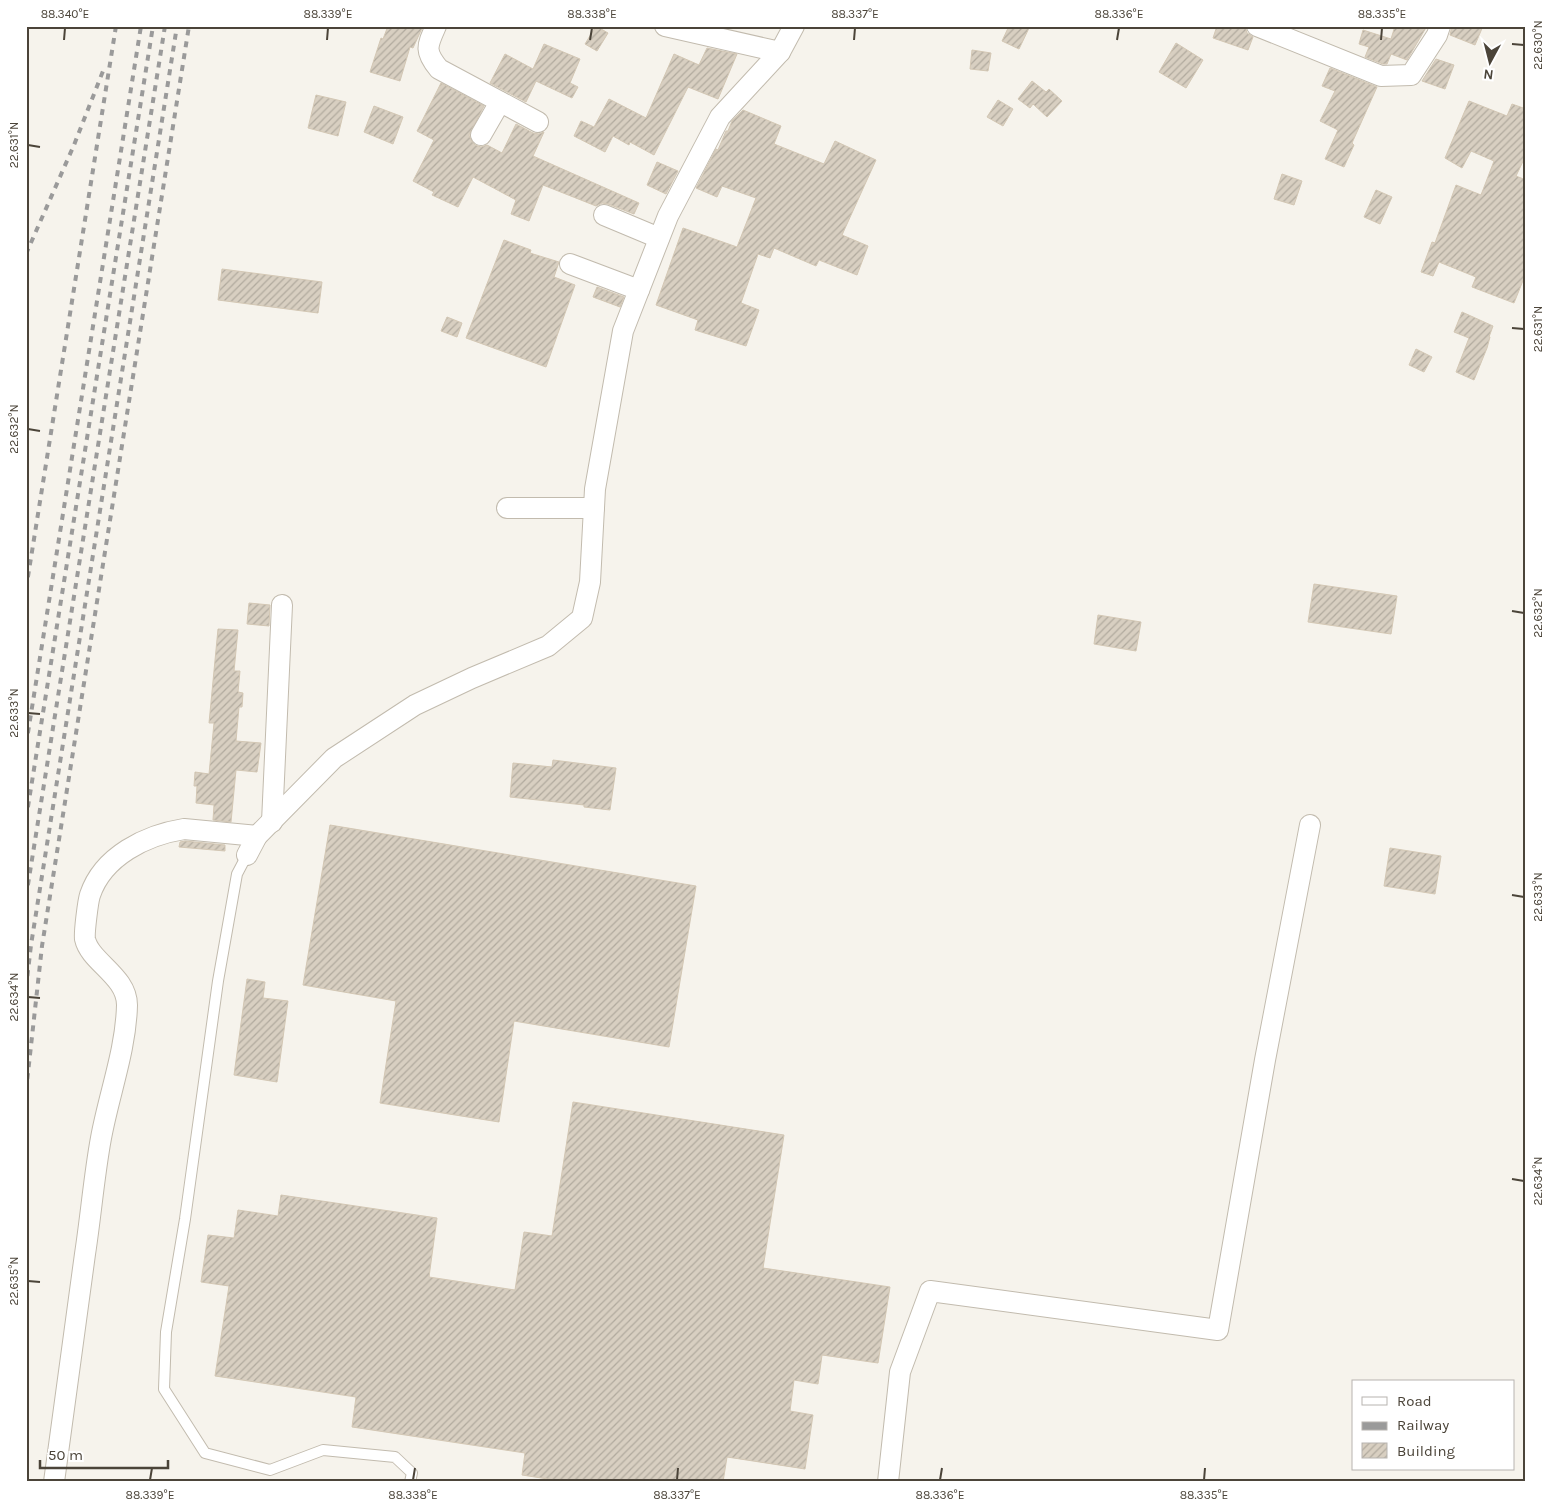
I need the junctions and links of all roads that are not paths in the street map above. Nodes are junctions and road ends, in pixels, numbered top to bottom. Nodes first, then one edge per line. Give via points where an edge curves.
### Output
1 (436, 26) edge
2 (666, 26) edge
3 (794, 26) edge
4 (1257, 26) edge
5 (1440, 26) edge
6 (780, 52) junction
7 (500, 102) junction
8 (538, 122) dead end
9 (482, 135) dead end
10 (604, 215) dead end
11 (659, 238) junction
12 (570, 264) dead end
13 (639, 290) junction
14 (507, 508) dead end
15 (594, 508) junction
16 (282, 605) dead end
17 (272, 822) junction
18 (1310, 824) dead end
19 (257, 836) junction
20 (247, 855) joint
21 (54, 1482) edge
22 (410, 1482) edge
23 (888, 1482) edge

1 - 7 street via 428,45 429,58 438,69
2 - 6 street
3 - 6 street
4 - 5 street via 1381,76 1411,75
6 - 11 street via 720,117
7 - 8 street
7 - 9 street
10 - 11 street
11 - 13 street
12 - 13 street
13 - 15 street via 623,331 594,489
14 - 15 street
15 - 17 street via 590,582 582,618 548,646 415,705 358,742 334,758
16 - 17 street
17 - 19 street
18 - 23 street via 1218,1330 930,1291 900,1372
19 - 20 street
19 - 21 street via 184,829 172,831 114,858 95,882 89,896 85,939 122,986 127,1001 126,1024 101,1138
20 - 22 lane via 237,874 218,981 166,1332 164,1389 205,1453 270,1470 323,1450 394,1457 412,1473

